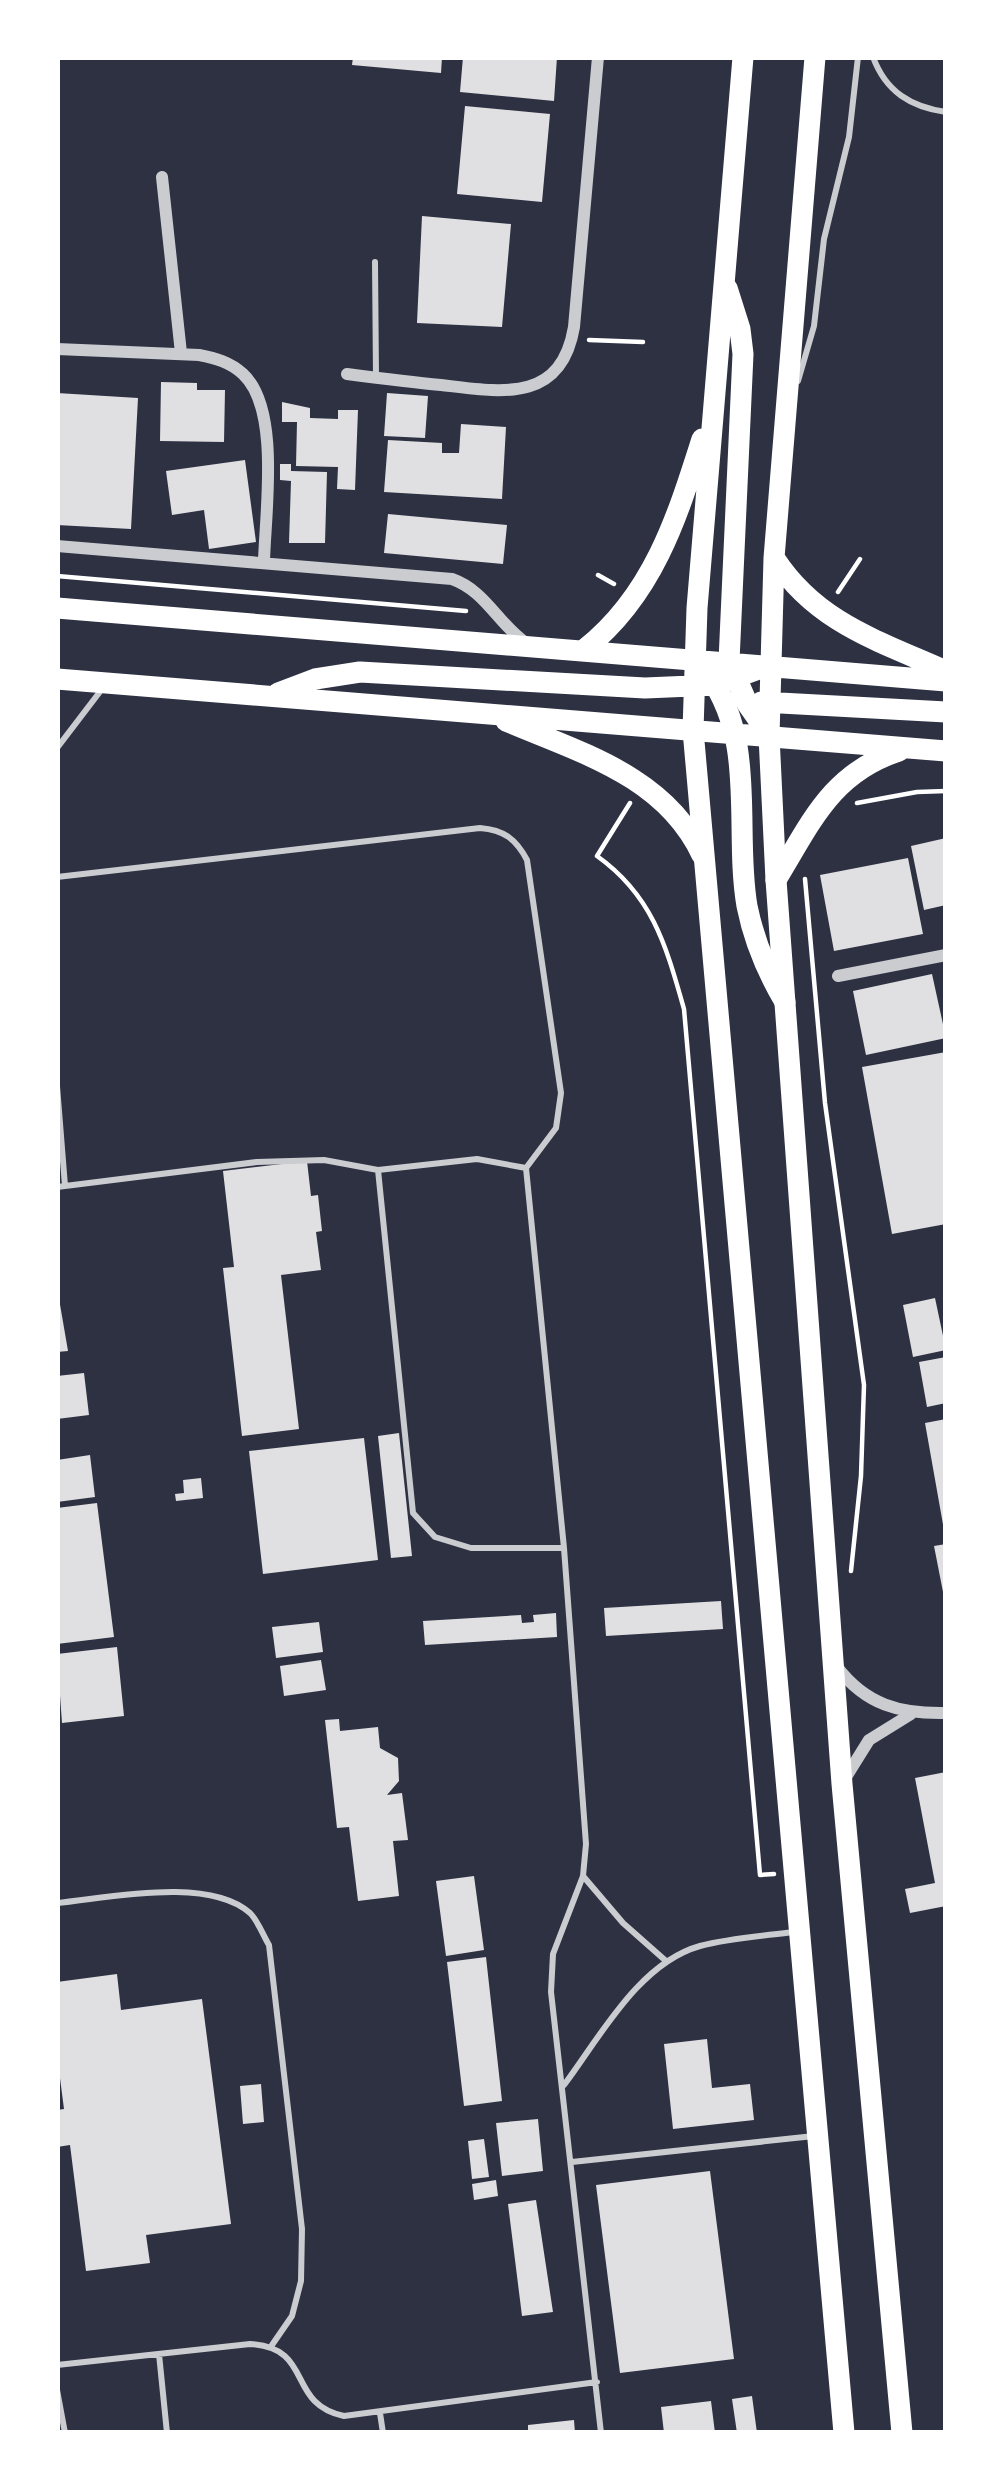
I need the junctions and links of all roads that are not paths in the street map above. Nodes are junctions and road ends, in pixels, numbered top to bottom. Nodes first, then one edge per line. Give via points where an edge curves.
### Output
1 (598, 57) edge
2 (743, 57) edge
3 (815, 57) edge
4 (858, 57) edge
5 (873, 57) edge
6 (946, 112) edge
7 (162, 177) dead end
8 (375, 262) dead end
9 (724, 281) junction
10 (57, 349) edge
11 (181, 353) junction
12 (347, 374) dead end
13 (376, 377) junction
14 (714, 400) junction
15 (786, 406) junction
16 (57, 546) edge
17 (774, 558) junction
18 (264, 562) junction
19 (57, 608) edge
20 (527, 644) junction
21 (585, 649) junction
22 (695, 658) junction
23 (772, 664) junction
24 (946, 676) edge
25 (719, 678) junction
26 (57, 679) edge
27 (107, 683) junction
28 (272, 696) junction
29 (771, 700) junction
30 (946, 712) edge
31 (488, 713) junction
32 (738, 717) junction
33 (693, 730) junction
34 (770, 736) junction
35 (57, 748) edge
36 (911, 748) junction
37 (946, 752) edge
38 (702, 855) junction
39 (57, 877) edge
40 (776, 880) junction
41 (946, 955) edge
42 (838, 976) dead end
43 (785, 1002) junction
44 (57, 1086) edge
45 (526, 1168) junction
46 (378, 1170) junction
47 (61, 1187) edge
48 (564, 1548) junction
49 (834, 1663) junction
50 (912, 1713) junction
51 (946, 1713) edge
52 (842, 1784) junction
53 (583, 1876) junction
54 (57, 1903) edge
55 (797, 1931) junction
56 (666, 1961) junction
57 (563, 2087) junction
58 (818, 2136) junction
59 (572, 2162) junction
60 (272, 2345) junction
61 (159, 2354) junction
62 (57, 2365) edge
63 (598, 2382) junction
64 (57, 2390) edge
65 (380, 2412) junction
66 (902, 2431) edge
67 (65, 2433) edge
68 (167, 2433) edge
69 (383, 2433) edge
70 (601, 2433) edge
71 (844, 2433) edge

1 - 13 street via 572,339 554,372 520,391 491,392
2 - 9 main road
3 - 15 main road
4 - 15 lane via 814,326
5 - 6 lane via 885,81 915,105
7 - 11 street
8 - 13 lane
9 - 14 main road
9 - 25 main road via 743,354
10 - 11 street
11 - 18 street via 230,364 257,396 266,438
12 - 13 street
14 - 21 main road via 664,550 618,618
14 - 22 main road
15 - 17 main road
16 - 18 street
17 - 23 main road
17 - 24 main road via 801,595
18 - 20 street via 452,579 480,594
19 - 20 main road
20 - 21 main road
21 - 22 main road
22 - 25 main road
22 - 25 main road
23 - 24 main road
23 - 25 main road
23 - 29 main road
25 - 28 main road via 645,688 360,671
25 - 32 main road
25 - 33 main road
26 - 27 main road
27 - 28 main road
27 - 35 lane
28 - 31 main road
29 - 30 main road
29 - 32 main road
29 - 34 main road
31 - 33 main road
31 - 38 main road via 642,783 684,822
32 - 33 main road
32 - 34 main road
32 - 43 main road via 747,903 760,955
33 - 38 main road
34 - 36 main road
34 - 40 main road
36 - 37 main road
36 - 40 main road via 876,760 830,792
38 - 55 main road
39 - 45 lane via 480,828 511,837 532,878 561,1093 556,1128
40 - 43 main road
41 - 42 street
43 - 49 main road
44 - 47 lane
45 - 46 lane via 477,1159
45 - 48 lane
46 - 47 lane via 324,1160 257,1162
46 - 48 lane via 413,1513 435,1538 471,1548
48 - 53 lane
49 - 50 street via 867,1698
49 - 52 main road
50 - 51 street
50 - 52 street via 868,1740
52 - 66 main road
53 - 56 lane
53 - 57 lane via 553,1954
54 - 60 lane via 177,1892 224,1898 252,1915 269,1946 302,2229 292,2316
55 - 56 lane via 700,1946
55 - 58 main road
56 - 57 lane
57 - 59 lane
58 - 59 lane
58 - 71 main road
59 - 63 lane
60 - 61 lane
60 - 65 lane via 289,2356 323,2411
61 - 62 lane
61 - 68 lane
63 - 65 lane
63 - 70 lane
64 - 67 lane
65 - 69 lane

